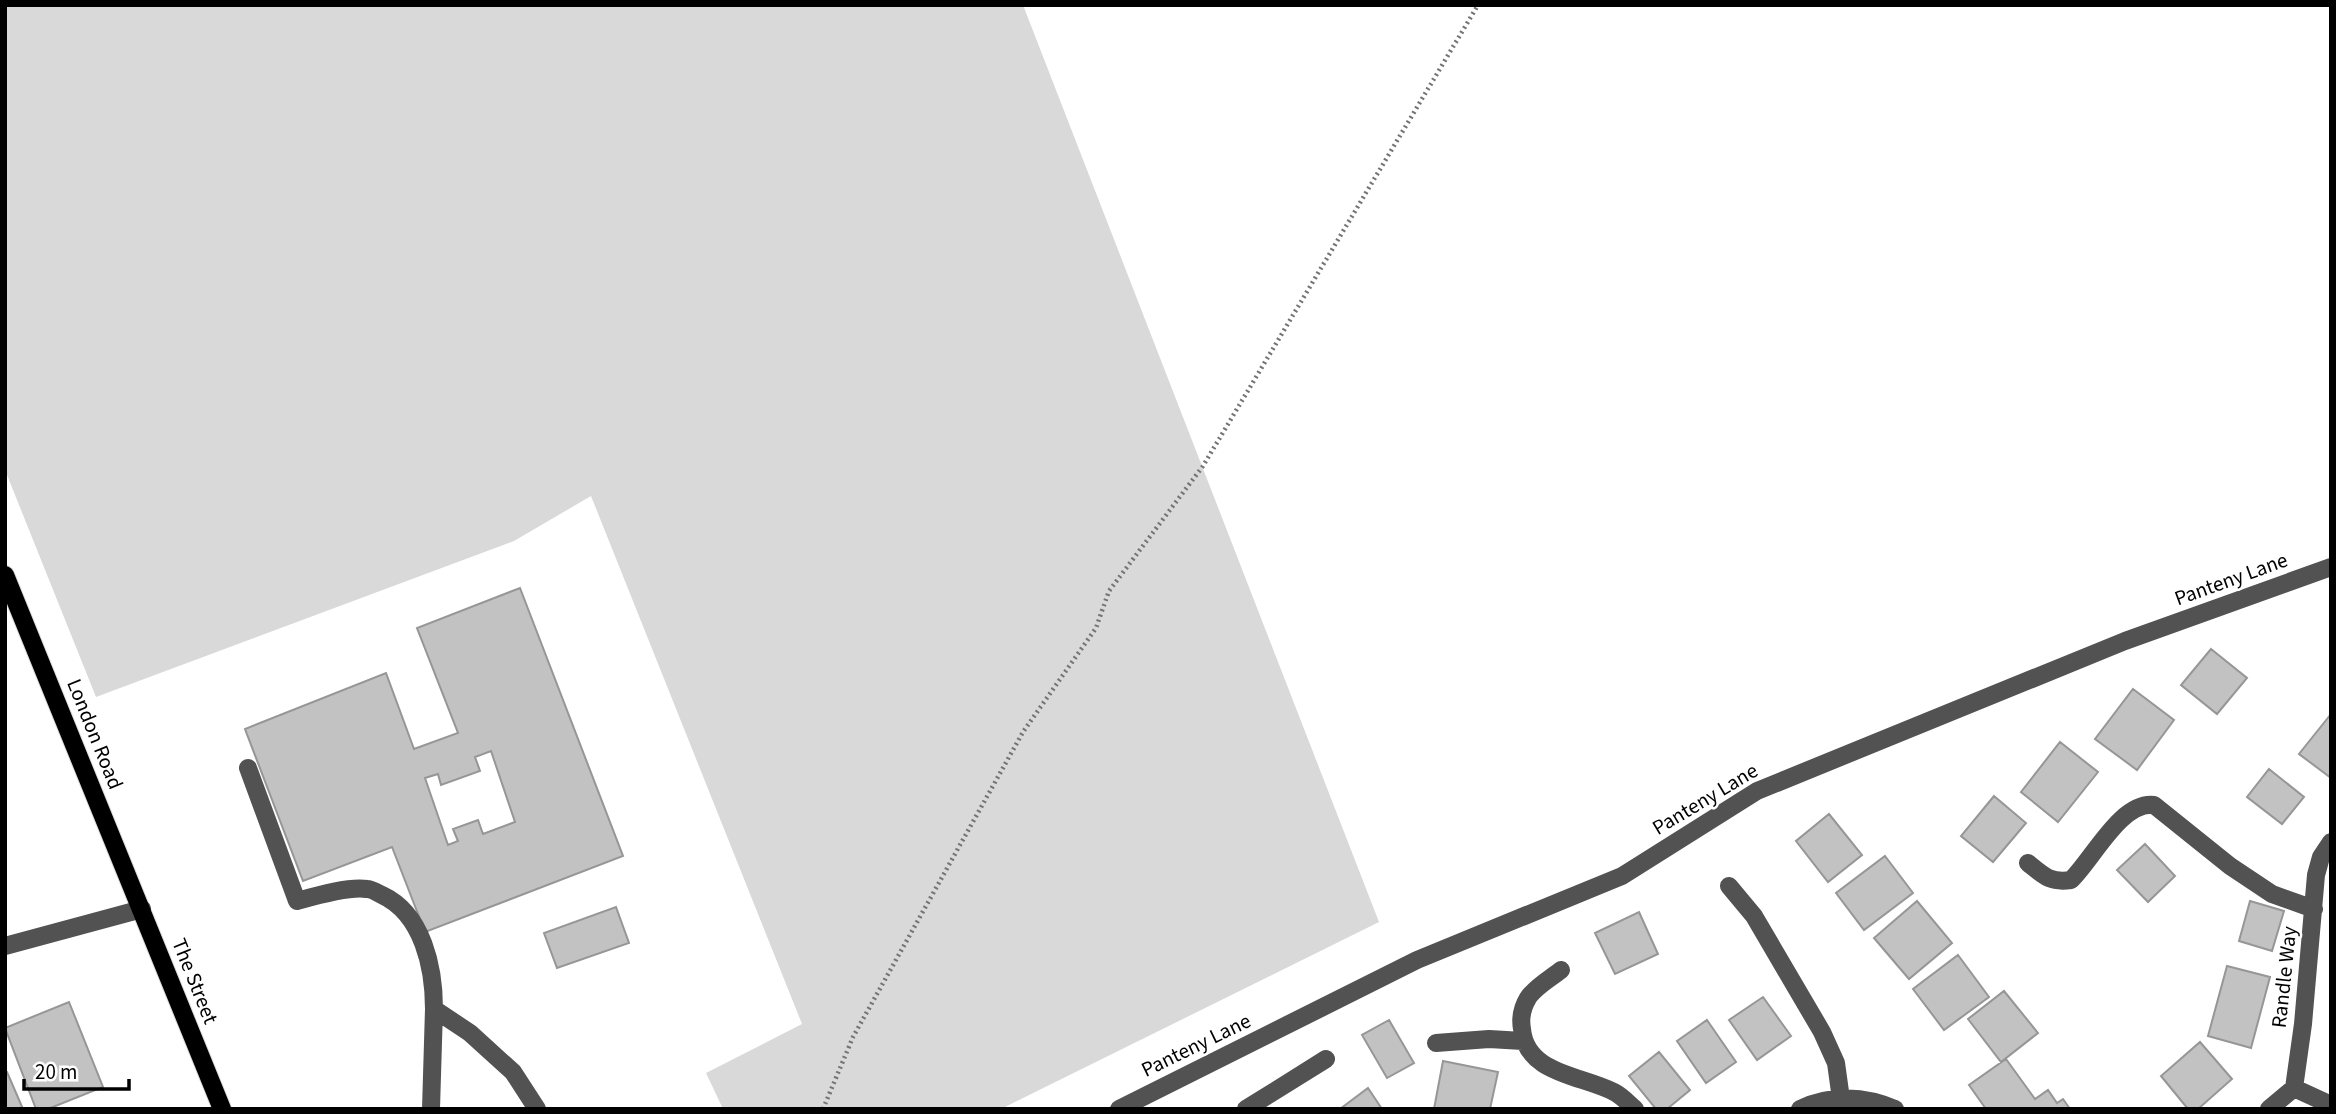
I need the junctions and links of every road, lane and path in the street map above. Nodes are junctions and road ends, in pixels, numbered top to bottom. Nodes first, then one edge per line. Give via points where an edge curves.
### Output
1 (1478, 5) edge
2 (2331, 567) edge
3 (5, 575) edge
4 (248, 768) dead end
5 (2331, 842) edge
6 (2028, 863) dead end
7 (1729, 886) dead end
8 (142, 909) junction
9 (2314, 909) junction
10 (5, 946) edge
11 (1561, 970) dead end
12 (434, 1009) junction
13 (1523, 1041) junction
14 (1436, 1043) dead end
15 (1326, 1059) dead end
16 (2294, 1088) junction
17 (1841, 1098) junction
18 (2331, 1105) edge
19 (222, 1109) edge
20 (431, 1109) edge
21 (537, 1109) edge
22 (823, 1109) edge
23 (1119, 1109) edge
24 (1246, 1109) edge
25 (1635, 1109) edge
26 (1800, 1109) edge
27 (1895, 1109) edge
28 (2269, 1109) edge

1 - 22 path via 1203,466 1109,591 1096,628 1023,732 853,1037
2 - 23 street, Panteny Lane via 2125,641 1757,791 1622,876 1417,960
3 - 8 main road, London Road
4 - 12 street via 297,901 367,888 392,900 411,920 427,952
5 - 9 street, Randle Way via 2316,875
6 - 9 street via 2045,877 2071,880 2129,810 2154,805 2272,894
7 - 17 street via 1754,916 1822,1032 1836,1063
8 - 10 street
8 - 19 main road, The Street
9 - 16 street, Randle Way
11 - 13 street via 1529,996 1520,1016
12 - 20 street
12 - 21 street via 470,1033 513,1072
13 - 14 street
13 - 25 street via 1537,1060 1560,1074 1617,1094
15 - 24 street
16 - 18 street
16 - 28 street
17 - 26 street via 1827,1098
17 - 27 street

